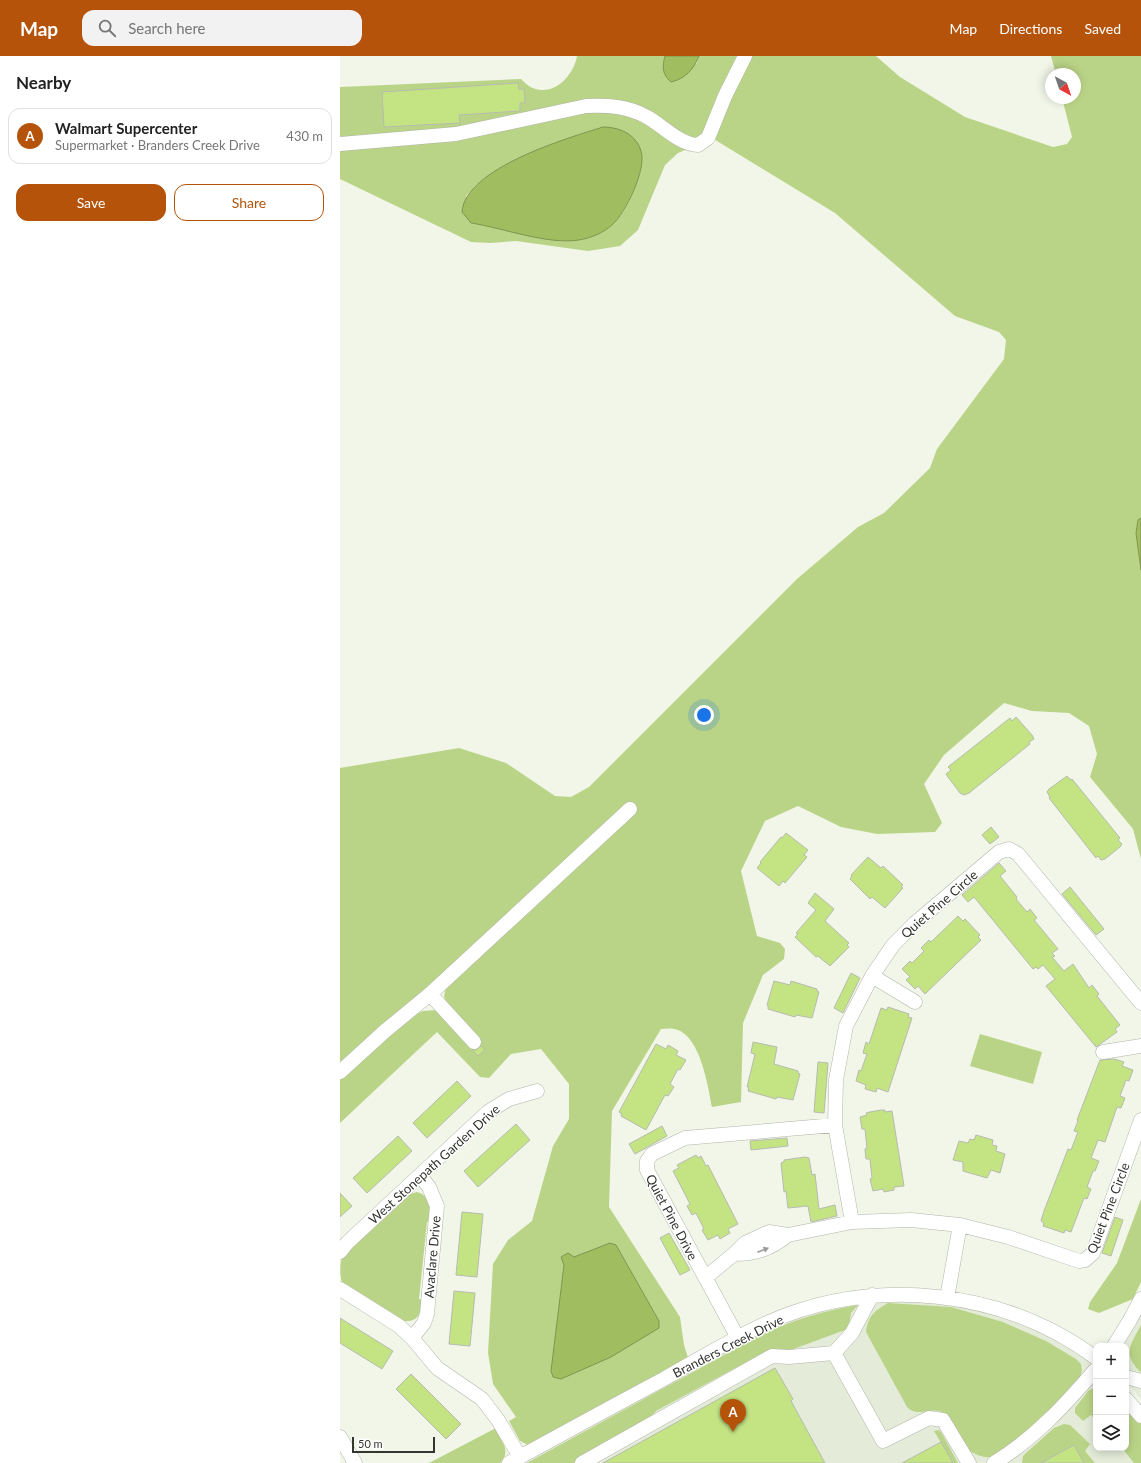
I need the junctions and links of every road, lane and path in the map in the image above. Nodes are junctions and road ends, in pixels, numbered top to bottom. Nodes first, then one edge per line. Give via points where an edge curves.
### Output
1 (745, 56) edge
2 (340, 144) edge
3 (630, 809) dead end
4 (872, 976) junction
5 (430, 994) junction
6 (915, 1002) dead end
7 (1141, 1004) edge
8 (474, 1042) dead end
9 (1141, 1046) edge
10 (1104, 1052) dead end
11 (340, 1072) edge
12 (537, 1091) dead end
13 (1141, 1120) edge
14 (834, 1125) junction
15 (420, 1177) junction
16 (852, 1222) junction
17 (960, 1225) junction
18 (340, 1252) edge
19 (705, 1278) junction
20 (340, 1289) edge
21 (872, 1295) junction
22 (947, 1298) junction
23 (1141, 1299) edge
24 (412, 1338) junction
25 (738, 1338) junction
26 (1116, 1343) edge
27 (834, 1353) junction
28 (1093, 1356) edge
29 (1093, 1372) edge
30 (1129, 1378) edge
31 (1141, 1381) edge
32 (1129, 1402) edge
33 (1141, 1416) edge
34 (340, 1437) edge
35 (514, 1460) edge
36 (355, 1463) edge
37 (582, 1463) edge
38 (969, 1463) edge
39 (994, 1463) edge

1 - 2 street via 708,138 698,145 688,144 646,116 632,110 602,105 586,106 456,134
3 - 5 street
4 - 6 street
4 - 7 street, Quiet Pine Circle via 893,945 915,923 999,852 1009,849 1018,854
4 - 14 street, Quiet Pine Circle via 846,1026 836,1080
5 - 8 street
5 - 11 street
9 - 10 street
12 - 15 street, West Stonepath Garden Drive via 509,1099 488,1112
13 - 17 street, Quiet Pine Circle via 1093,1253 1085,1260 1073,1261 1008,1236
14 - 16 street, Quiet Pine Circle
14 - 19 street, Quiet Pine Drive via 685,1138 649,1157 647,1170
15 - 18 street, West Stonepath Garden Drive
15 - 24 street, Avaclare Drive via 429,1186 434,1197 436,1214 427,1314 424,1323
16 - 17 street, Quiet Pine Circle via 911,1220
16 - 19 street via 788,1236 769,1232 745,1243
17 - 22 street
19 - 25 street, Quiet Pine Drive
20 - 24 street via 399,1326
21 - 22 street, Branders Creek Drive via 911,1294
21 - 25 street, Branders Creek Drive via 835,1301 801,1311 770,1322
21 - 27 street via 852,1333
22 - 28 street, Branders Creek Drive via 995,1308 1042,1325 1080,1345
23 - 26 street
24 - 35 street via 437,1368 473,1392 491,1408
25 - 35 street, Branders Creek Drive
27 - 37 street via 772,1356
27 - 38 street via 883,1441 929,1418 943,1420
29 - 39 street via 1038,1432
30 - 31 street
32 - 33 street
34 - 36 street

